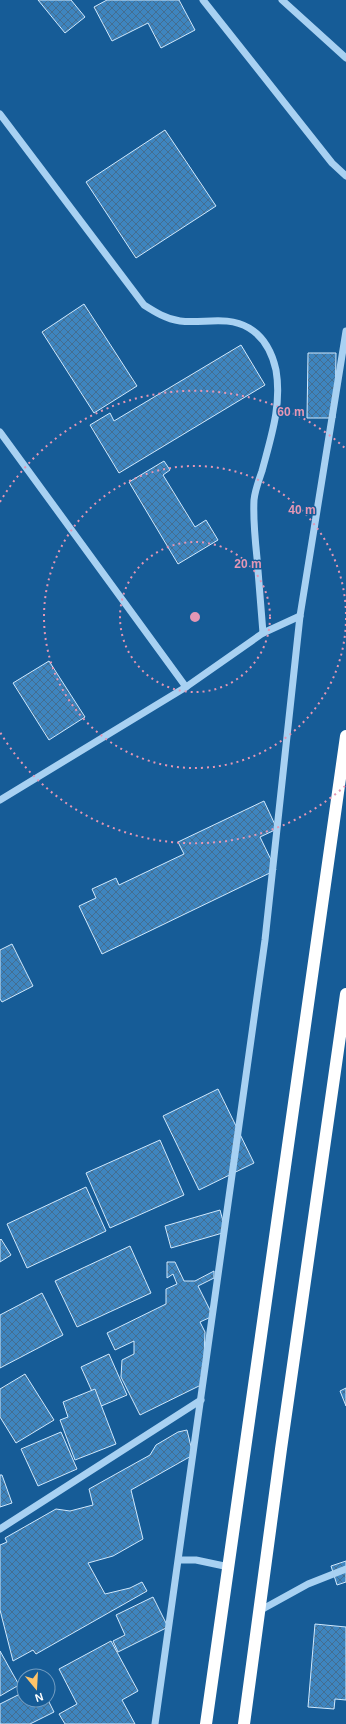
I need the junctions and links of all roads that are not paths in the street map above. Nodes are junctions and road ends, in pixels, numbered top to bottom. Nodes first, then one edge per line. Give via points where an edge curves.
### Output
1 (203, 0) edge
2 (282, 0) edge
3 (346, 58) edge
4 (0, 114) edge
5 (346, 176) edge
6 (346, 331) edge
7 (0, 432) edge
8 (300, 616) junction
9 (263, 634) junction
10 (186, 687) junction
11 (346, 736) edge
12 (0, 800) edge
13 (346, 994) edge
14 (201, 1400) junction
15 (0, 1529) edge
16 (179, 1560) junction
17 (229, 1567) junction
18 (346, 1569) edge
19 (259, 1611) junction
20 (155, 1724) edge
21 (206, 1724) edge
22 (244, 1724) edge

1 - 5 street via 332,163
2 - 3 street
4 - 9 street via 144,305 156,313 181,321 219,320 248,327 264,340 274,360 278,401 254,499
6 - 8 street
7 - 10 street
8 - 9 street
8 - 14 street via 265,940
9 - 10 street
10 - 12 street
11 - 17 highway
13 - 19 highway
14 - 15 street
14 - 16 street
16 - 17 street via 196,1560
16 - 20 street
17 - 21 highway
18 - 19 street via 308,1584
19 - 22 highway

